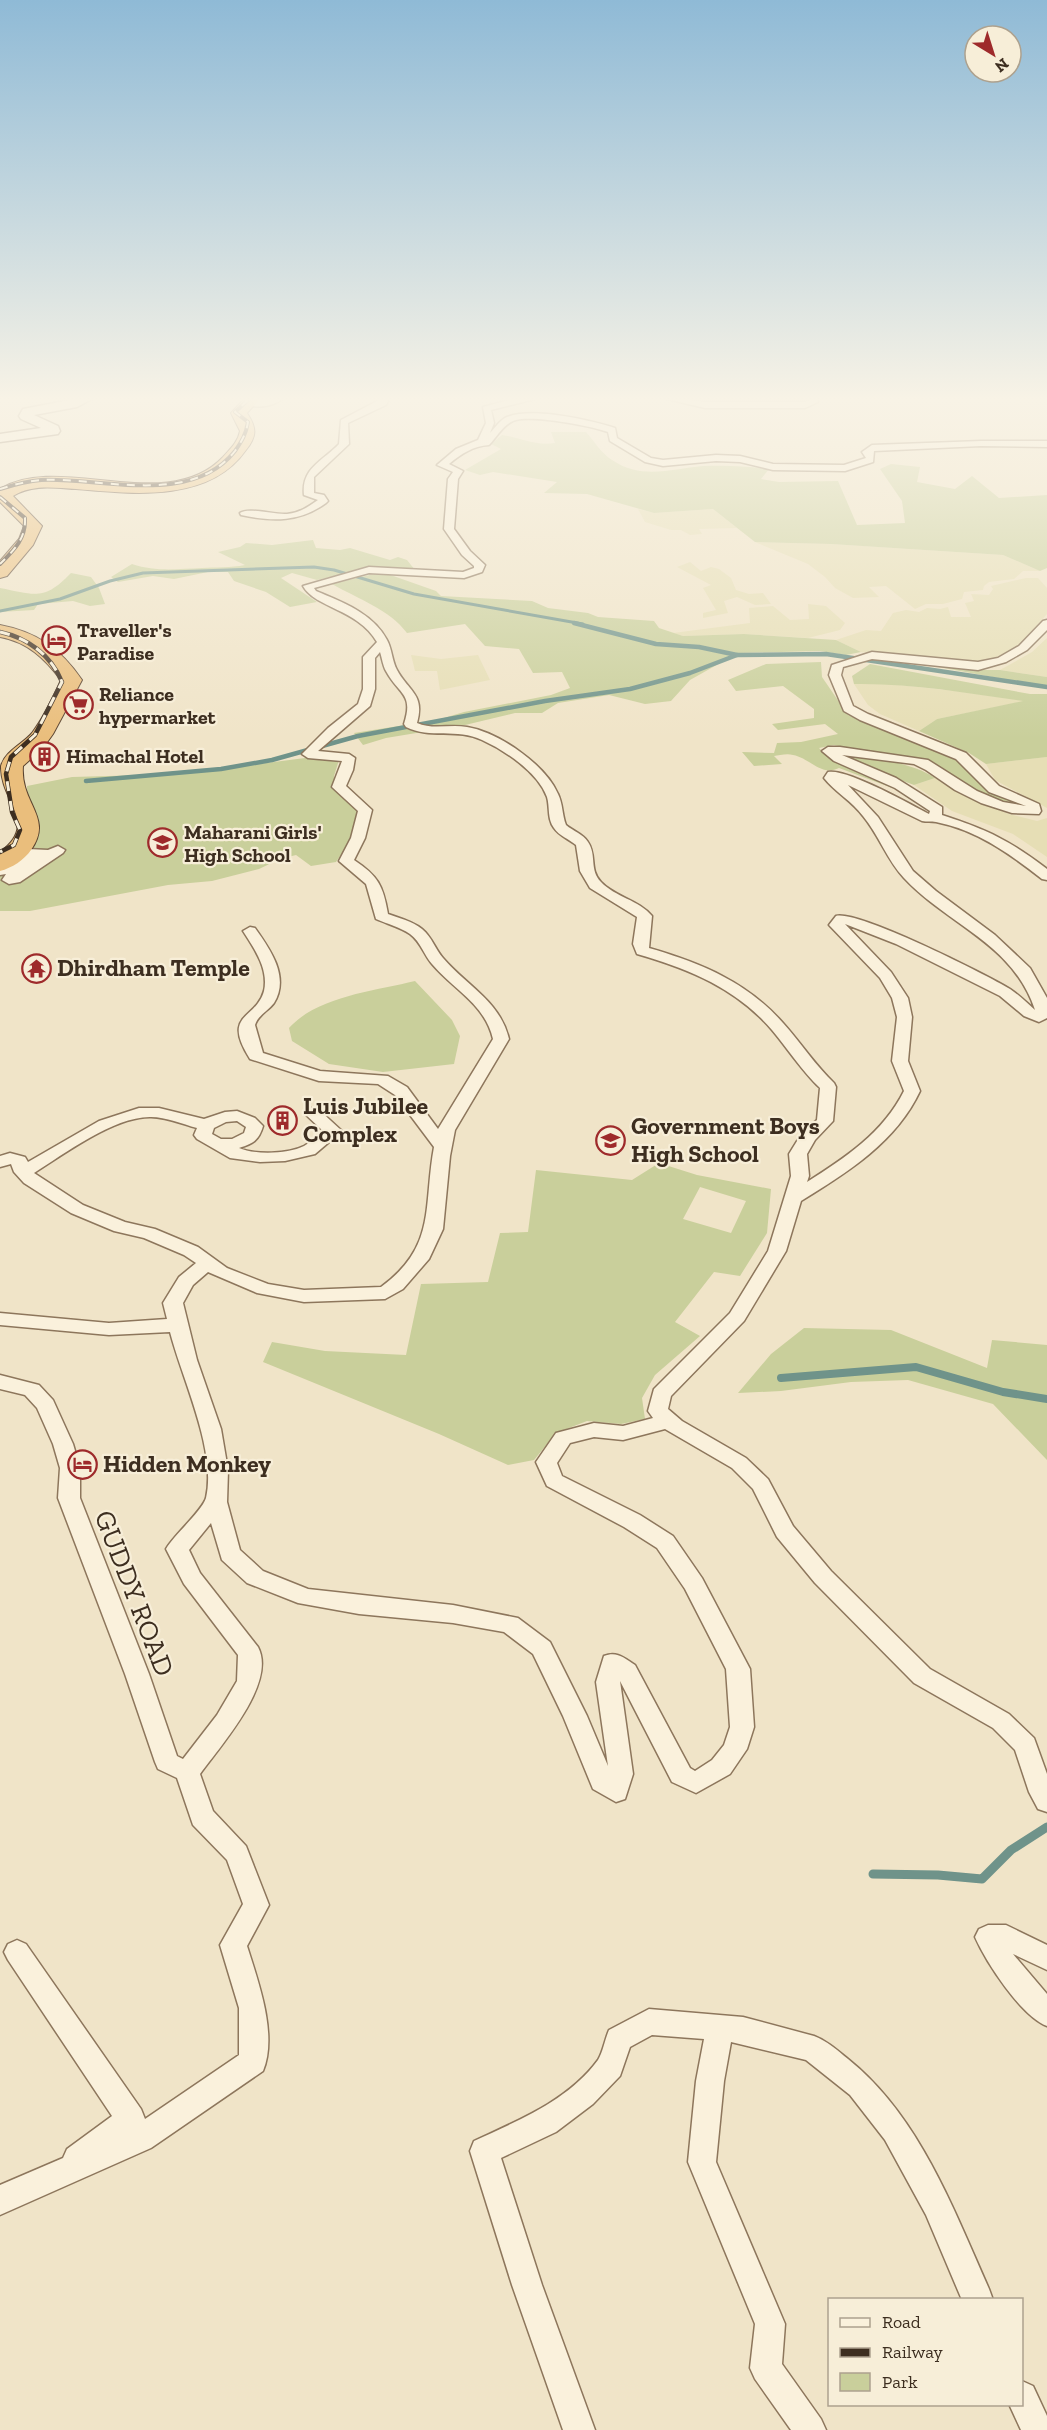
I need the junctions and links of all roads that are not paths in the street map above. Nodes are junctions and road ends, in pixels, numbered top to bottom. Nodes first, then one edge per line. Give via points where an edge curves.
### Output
1 (22, 512) edge
2 (303, 512) edge
3 (450, 512) edge
4 (246, 513) dead end
5 (0, 572) edge
6 (1047, 623) edge
7 (0, 631) edge
8 (383, 642) junction
9 (935, 817) junction
10 (58, 850) dead end
11 (0, 864) edge
12 (0, 871) edge
13 (1047, 876) edge
14 (250, 931) dead end
15 (1043, 1021) edge
16 (312, 1113) dead end
17 (206, 1125) junction
18 (225, 1146) junction
19 (443, 1147) junction
20 (0, 1162) edge
21 (23, 1172) junction
22 (792, 1199) junction
23 (214, 1268) junction
24 (0, 1319) edge
25 (178, 1325) junction
26 (0, 1382) edge
27 (667, 1420) junction
28 (216, 1502) junction
29 (187, 1772) junction
30 (1044, 1797) edge
31 (17, 1952) dead end
32 (1047, 1958) edge
33 (1047, 2013) edge
34 (720, 2028) junction
35 (44, 2182) junction
36 (0, 2200) edge
37 (977, 2298) edge
38 (1023, 2399) edge
39 (579, 2430) edge
40 (810, 2430) edge
41 (1037, 2430) edge

1 - 5 highway via 33,526 27,541
2 - 4 street via 283,519
3 - 8 street via 449,529 465,553 480,564 478,570 464,575 369,570 308,586 312,593 359,616 379,633
6 - 9 street via 1023,648 1002,660 978,666 873,655 838,666 835,675 848,708 961,756 994,789 1032,804 1034,811 1024,813 965,790 927,765 845,750 828,751 837,759 916,794 936,810
7 - 11 highway via 39,642 72,680 39,740 12,765 10,781 29,833 27,843
8 - 19 street via 369,657 369,689 364,706 308,754 350,758 339,787 365,810 362,828 346,861 376,887 381,916 421,935 430,953 473,992 500,1028 501,1039 446,1130
8 - 22 street via 391,670 412,698 414,727 489,737 530,768 553,794 556,820 562,829 578,838 584,848 588,877 599,890 645,916 642,951 702,968 749,998 828,1087 825,1121 808,1137 798,1154 800,1176
9 - 13 street via 1002,843
9 - 15 street via 920,816 872,790 833,775 830,778 843,786 876,824 914,880 1010,956 1041,998
10 - 12 street via 15,879 9,880 43,853 33,852
14 - 19 street via 271,967 267,1001 251,1016 247,1029 256,1056 319,1076 382,1079 401,1091
15 - 22 street via 1005,993 901,941 842,920 836,925 879,968 903,1009 905,1028 900,1062 912,1091 897,1119 876,1139 833,1174
16 - 18 street via 333,1131 309,1150 260,1157 236,1154
17 - 18 street via 203,1135 210,1142
17 - 18 street via 217,1118 233,1116 248,1119 255,1126 252,1136
17 - 21 street via 151,1112 137,1113 71,1143
19 - 23 street via 434,1229 422,1255 386,1293 304,1296 264,1289
20 - 21 street via 10,1158 19,1161
21 - 23 street via 77,1209 120,1227 159,1237 191,1251
22 - 27 street via 777,1251 737,1317 661,1394 658,1411
23 - 25 street via 186,1281 173,1303
24 - 25 street via 109,1329
25 - 28 street via 211,1429 218,1470
26 - 29 street, GUDDY ROAD via 32,1390 46,1405 70,1468 69,1498 167,1762
27 - 28 street via 623,1433 594,1431 563,1438 546,1462 554,1480 665,1542 694,1584 738,1669 742,1727 735,1749 721,1767 696,1783 681,1776 627,1672 612,1662 608,1682 621,1774 616,1792 602,1782 542,1648 510,1624 306,1597 255,1577 230,1554
27 - 30 street via 739,1463 761,1484 785,1531 823,1577 922,1676 1001,1721 1025,1745
28 - 29 street via 177,1549 192,1578 250,1653 249,1682
29 - 35 street via 202,1816 237,1854 256,1905 234,1945 253,2008 253,2062 141,2138
31 - 35 street via 131,2119
32 - 33 street via 1006,1937 988,1937 1009,1971
34 - 37 street via 743,2030 814,2049 860,2086 895,2130 936,2205
34 - 39 street via 650,2022 619,2039 610,2067 583,2094 546,2122 484,2151 526,2284
34 - 40 street via 702,2162 770,2324 766,2368
35 - 36 street
38 - 41 street

